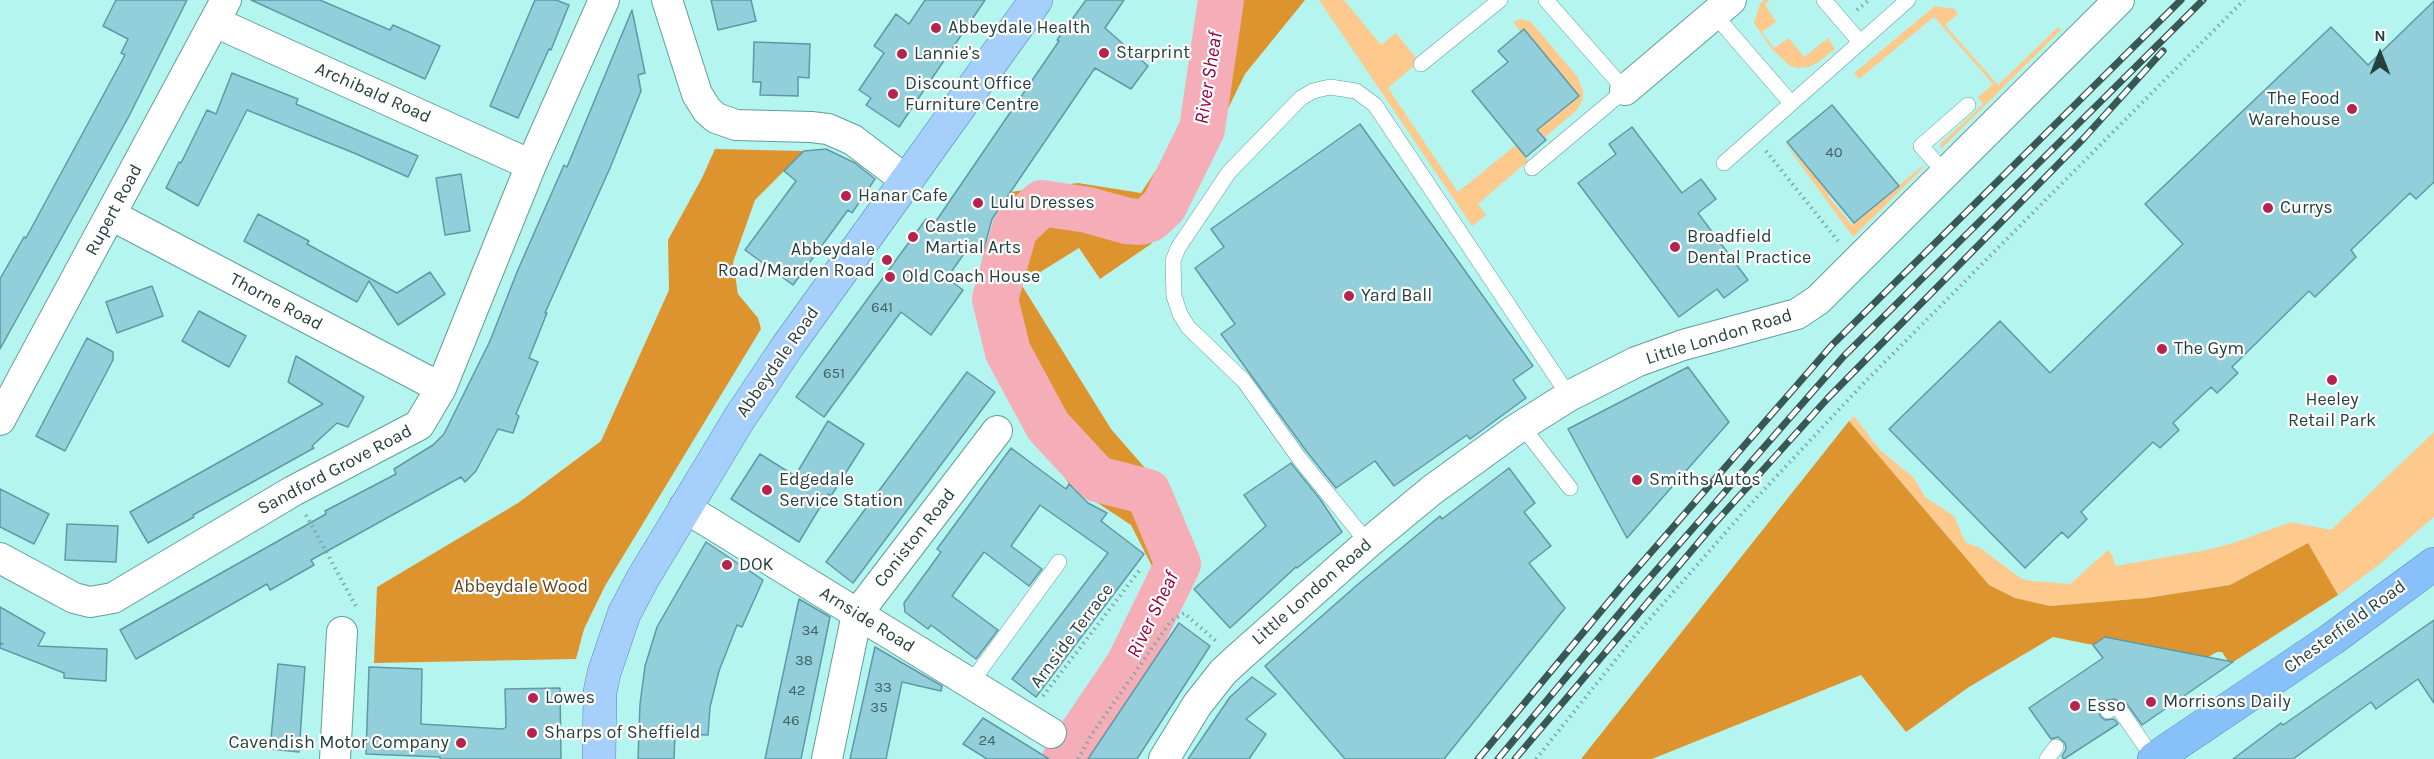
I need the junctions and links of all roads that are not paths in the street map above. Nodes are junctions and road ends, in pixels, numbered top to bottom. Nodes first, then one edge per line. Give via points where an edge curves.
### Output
1 (604, 0) edge
2 (667, 0) edge
3 (1036, 0) edge
4 (1500, 0) edge
5 (1546, 0) edge
6 (1824, 0) edge
7 (1908, 0) edge
8 (2119, 0) edge
9 (1722, 7) edge
10 (220, 11) edge
11 (1860, 42) junction
12 (1421, 64) dead end
13 (1625, 90) junction
14 (1791, 103) junction
15 (1968, 105) dead end
16 (1724, 163) dead end
17 (531, 165) junction
18 (1532, 168) dead end
19 (1945, 173) junction
20 (907, 181) junction
21 (111, 215) junction
22 (441, 388) junction
23 (1569, 396) junction
24 (0, 420) edge
25 (1522, 426) junction
26 (997, 431) dead end
27 (1570, 488) dead end
28 (684, 507) junction
29 (1368, 543) junction
30 (0, 558) edge
31 (1059, 561) dead end
32 (2428, 565) edge
33 (856, 614) junction
34 (342, 632) road end
35 (970, 684) junction
36 (2108, 711) dead end
37 (1039, 726) road end
38 (335, 759) edge
39 (599, 759) edge
40 (827, 759) edge
41 (1164, 759) edge
42 (2154, 759) edge

1 - 17 street, Sandford Grove Road
2 - 20 street via 697,94 716,118 736,125 828,129 853,140
3 - 20 main road, Abbeydale Road
4 - 12 lane
5 - 13 lane
6 - 11 lane
7 - 11 lane
8 - 19 street, Little London Road
9 - 13 street
9 - 14 lane
10 - 17 street, Archibald Road
10 - 21 street, Rupert Road
11 - 14 lane
13 - 18 lane
14 - 16 lane
15 - 19 lane via 1921,146
17 - 22 street, Sandford Grove Road
19 - 23 street, Little London Road via 1818,300 1797,314 1683,345 1608,375
20 - 28 main road, Abbeydale Road via 787,347
21 - 22 street, Thorne Road
21 - 24 street, Rupert Road
22 - 30 street, Sandford Grove Road via 419,425 293,491 113,598 90,602 74,598
23 - 25 street, Little London Road
23 - 29 lane via 1375,105 1356,91 1330,87 1301,98 1229,172 1178,248 1173,261 1174,296 1188,327 1245,381 1299,458
25 - 27 lane
25 - 29 street, Little London Road via 1432,490
26 - 33 street, Coniston Road
28 - 33 street, Arnside Road
28 - 39 main road, Abbeydale Road via 643,578 614,640 600,692
29 - 41 street, Little London Road via 1223,672
31 - 35 lane
32 - 42 highway, Chesterfield Road via 2332,639
33 - 35 street, Arnside Road
33 - 40 street, Coniston Road
34 - 38 street
35 - 37 street, Arnside Road
36 - 42 lane via 2116,708 2122,712

